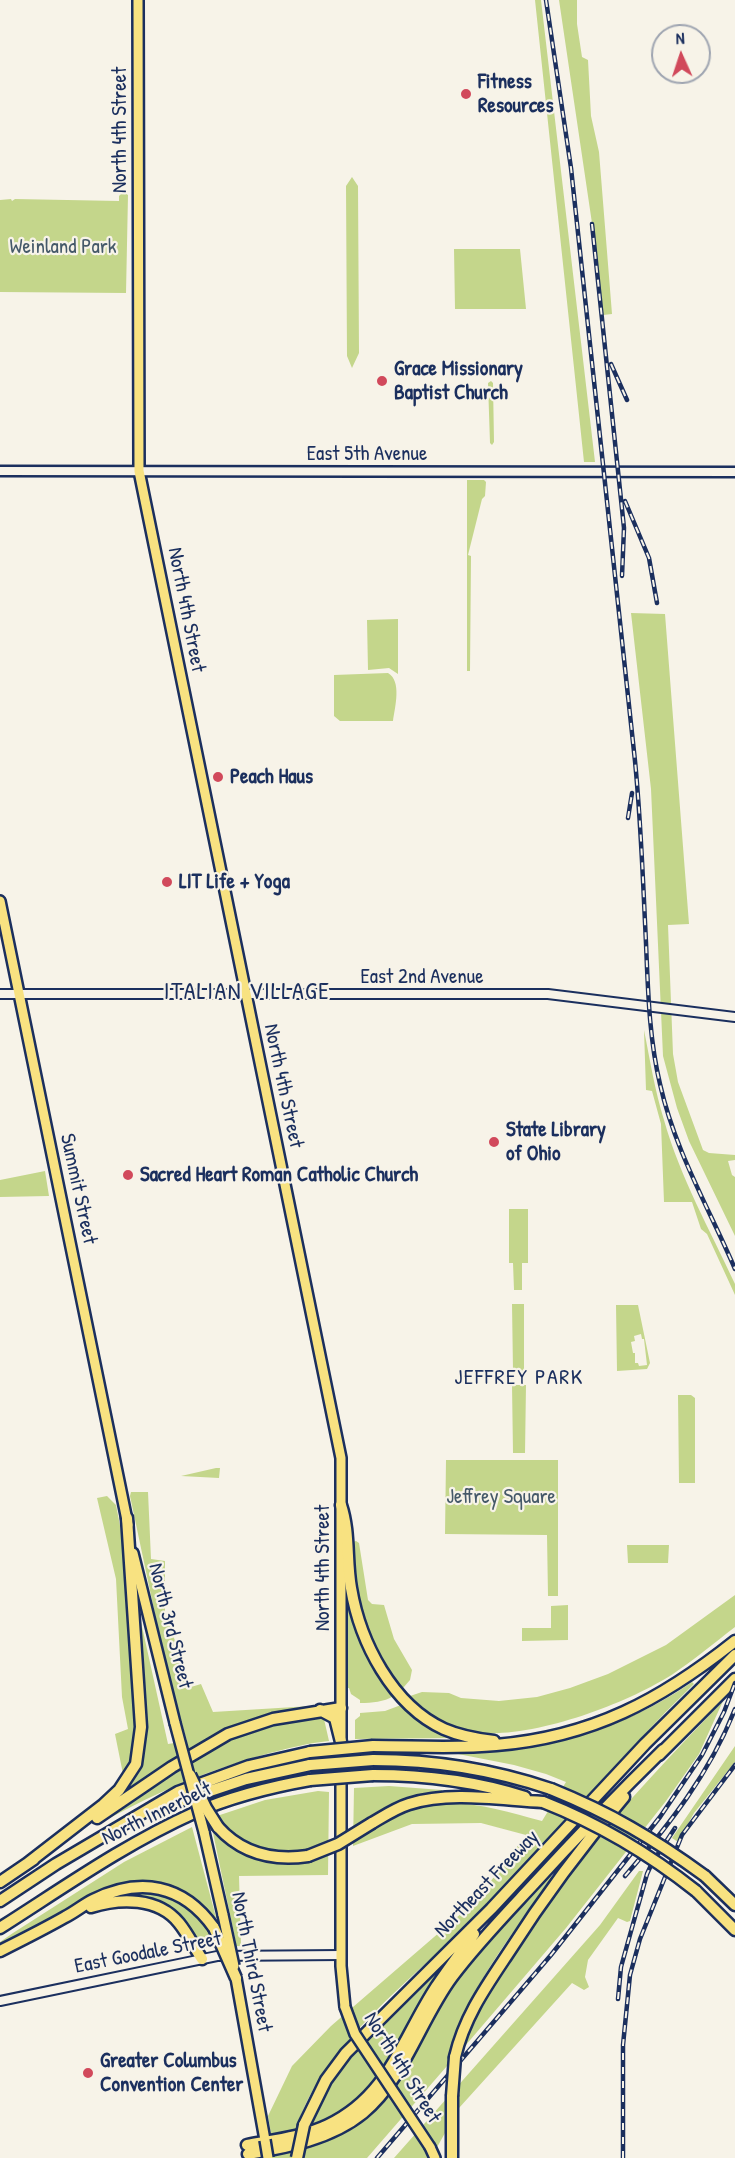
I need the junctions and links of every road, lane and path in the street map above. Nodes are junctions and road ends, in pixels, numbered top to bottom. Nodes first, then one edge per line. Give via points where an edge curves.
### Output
1 (138, 0) edge
2 (0, 471) edge
3 (140, 471) junction
4 (735, 472) edge
5 (0, 901) edge
6 (0, 994) edge
7 (19, 994) junction
8 (246, 994) junction
9 (735, 1017) edge
10 (119, 1485) joint
11 (341, 1505) junction
12 (127, 1518) junction
13 (735, 1641) edge
14 (735, 1654) edge
15 (735, 1679) edge
16 (341, 1708) junction
17 (320, 1710) junction
18 (342, 1742) junction
19 (515, 1743) junction
20 (663, 1750) junction
21 (190, 1775) junction
22 (543, 1803) junction
23 (126, 1822) junction
24 (28, 1863) junction
25 (0, 1882) edge
26 (0, 1901) edge
27 (735, 1905) edge
28 (491, 1910) junction
29 (68, 1915) junction
30 (0, 1928) edge
31 (735, 1930) edge
32 (0, 1951) edge
33 (341, 1955) junction
34 (202, 1959) junction
35 (236, 1978) junction
36 (0, 2001) edge
37 (268, 2158) edge
38 (297, 2158) edge
39 (435, 2158) edge
40 (452, 2158) edge

1 - 3 main road, North 4th Street
2 - 3 main road, East 5th Avenue
3 - 4 main road, East 5th Avenue
3 - 8 main road, North 4th Street
5 - 7 main road, Summit Street
6 - 7 street, East 2nd Avenue
7 - 8 street, East 2nd Avenue
7 - 10 main road, Summit Street
8 - 9 street, East 2nd Avenue via 548,994
8 - 11 main road, North 4th Street via 341,1458
10 - 12 main road, North 3rd Street
11 - 16 main road, North 4th Street
11 - 19 highway via 358,1617 388,1679 418,1712 439,1726 460,1735
12 - 21 main road, North 3rd Street, bridge via 137,1574
12 - 24 highway via 141,1727 136,1764 119,1790 103,1805
13 - 19 highway via 678,1683 624,1713 575,1731
14 - 28 highway, Northeast Freeway via 645,1744
15 - 20 highway
16 - 17 highway
16 - 18 main road, North 4th Street
17 - 18 highway via 335,1718
17 - 24 highway via 273,1719 228,1734
18 - 33 main road, North 4th Street
19 - 23 highway, North Innerbelt, bridge via 373,1746 310,1752 226,1773 178,1792
20 - 28 highway via 597,1814 466,1959 377,2099 349,2123 311,2140 248,2149 326,2126 367,2098 385,2077 436,1986
20 - 40 highway, bridge via 553,1885 466,2021 455,2056
21 - 22 highway, bridge via 218,1827 231,1840 268,1857 308,1856 338,1844 409,1804 427,1800 469,1798
21 - 35 main road, North Third Street, bridge
22 - 30 highway, North Innerbelt, bridge via 500,1789 428,1776 343,1776 261,1790 168,1826
22 - 31 highway, North Innerbelt, bridge via 592,1823 662,1864
23 - 26 highway, North Innerbelt
23 - 27 highway, North Innerbelt, bridge via 195,1794 310,1765 373,1760 443,1763 517,1778 593,1806 642,1832 705,1876
24 - 25 highway
28 - 38 highway, Northeast Freeway, bridge via 346,2053 326,2080 304,2125
29 - 32 highway
29 - 34 highway via 108,1903 150,1904 175,1918
29 - 35 highway, bridge via 92,1900 129,1887 164,1889 189,1901 208,1919
33 - 34 street, East Goodale Street via 232,1955
33 - 39 main road, North 4th Street, bridge via 341,1985 355,2034
34 - 36 street, East Goodale Street
35 - 37 main road, North Third Street, bridge

